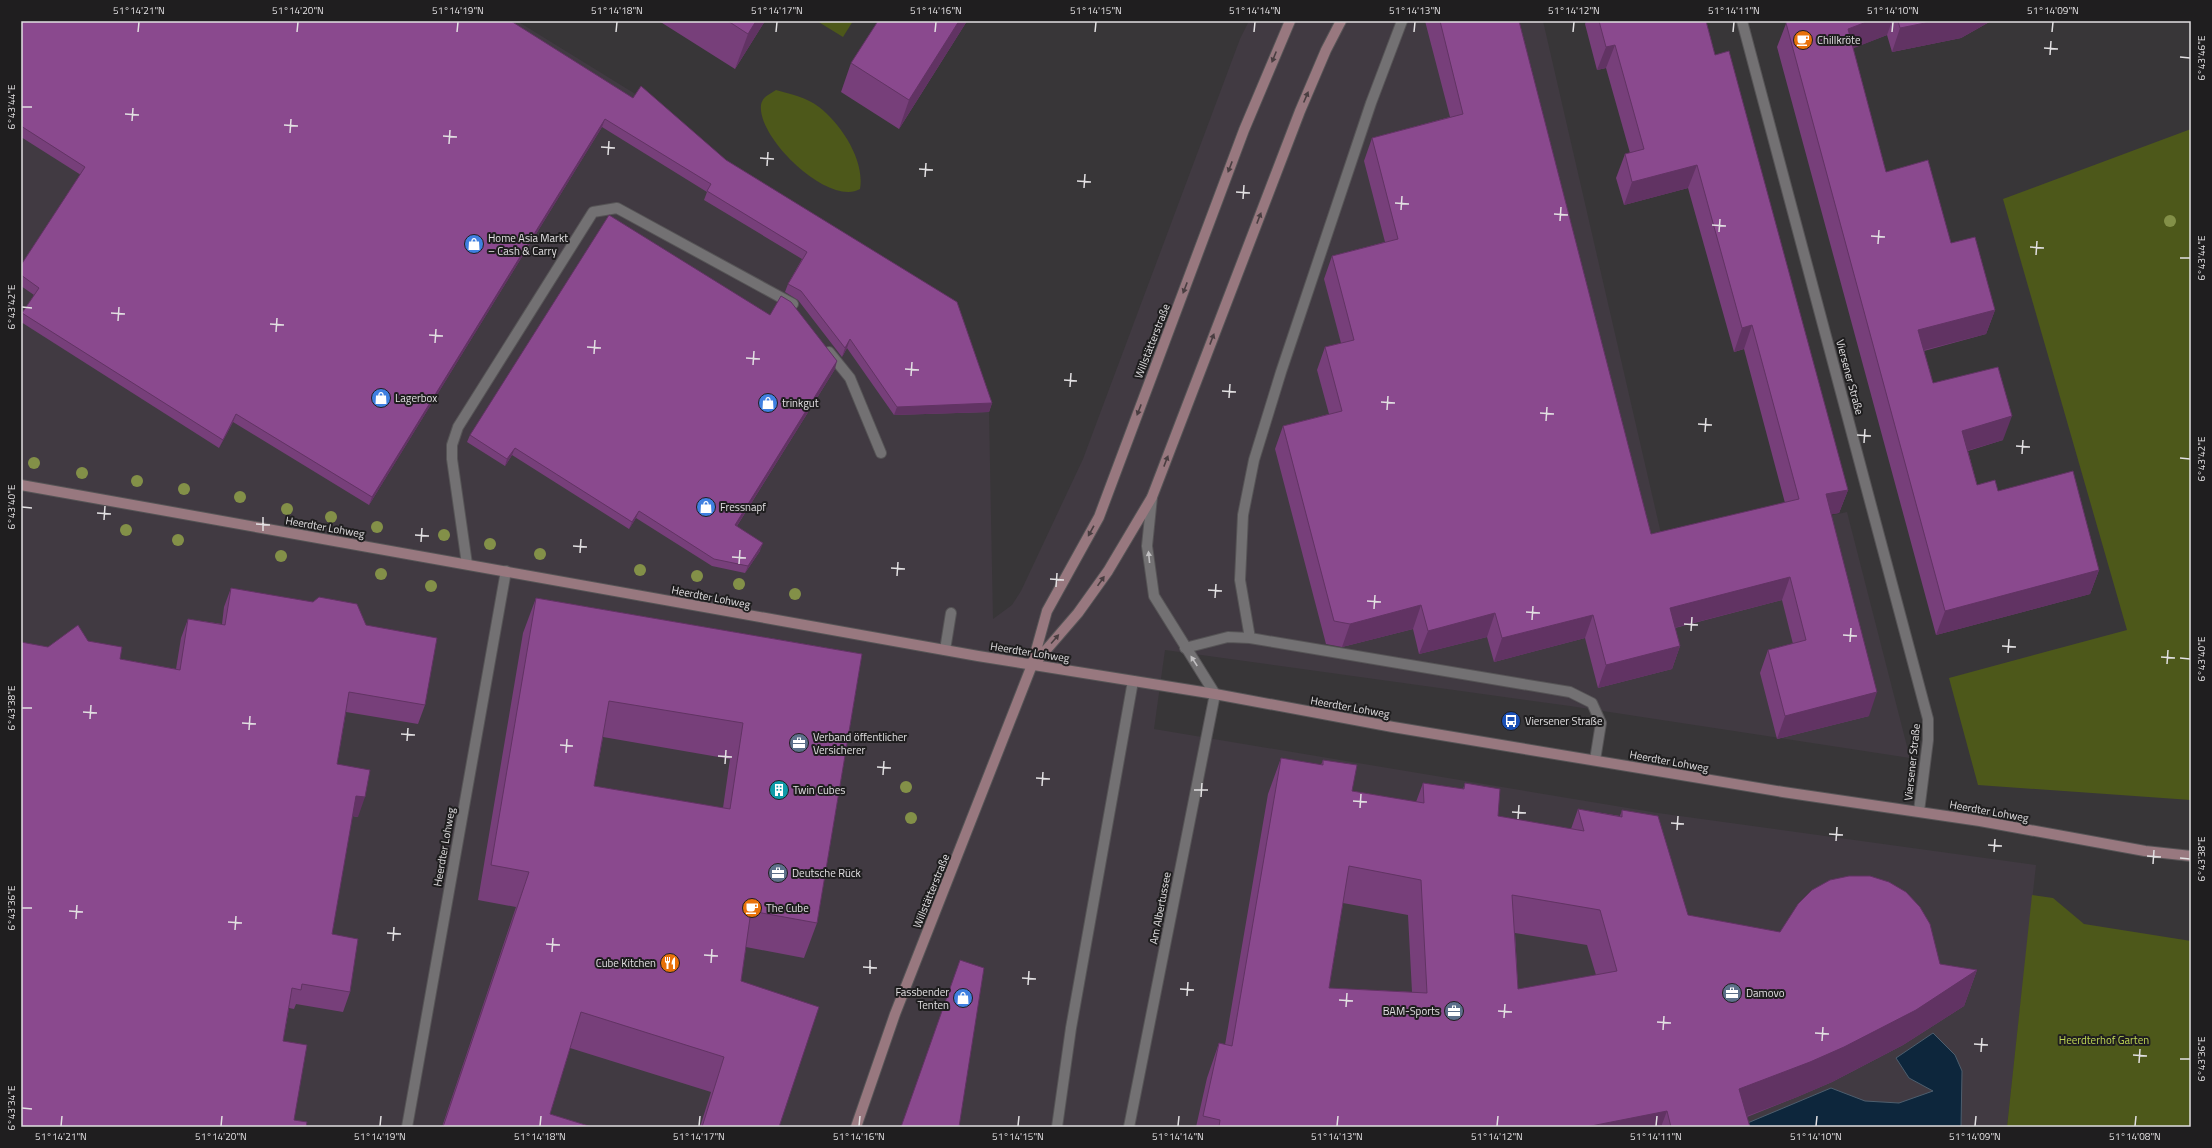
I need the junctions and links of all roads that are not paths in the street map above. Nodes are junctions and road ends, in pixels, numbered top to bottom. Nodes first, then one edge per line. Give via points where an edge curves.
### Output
1 (1290, 21) edge
2 (1341, 21) edge
3 (1402, 21) edge
4 (1742, 21) edge
5 (798, 311) edge
6 (822, 341) edge
7 (881, 453) dead end
8 (21, 485) edge
9 (1152, 497) junction
10 (467, 564) junction
11 (506, 571) junction
12 (951, 612) dead end
13 (1250, 638) junction
14 (1185, 648) junction
15 (945, 650) junction
16 (1032, 665) junction
17 (1133, 681) junction
18 (1215, 694) junction
19 (1595, 760) junction
20 (1919, 811) junction
21 (2191, 856) edge
22 (407, 1127) edge
23 (856, 1127) edge
24 (1057, 1127) edge
25 (1129, 1127) edge

1 -> 16 street, Willstätterstraße via 1244,130 1099,517 1047,611
9 -> 2 street, Willstätterstraße via 1300,111
3 - 13 street via 1368,110 1254,460 1243,515 1240,580
4 - 20 street, Viersener Straße via 1928,719 1928,740
5 - 10 street via 793,304 618,208 593,212 458,427 452,445 452,459
6 - 7 street via 850,378
8 - 10 street, Heerdter Lohweg
14 -> 9 street, Willstätterstraße via 1154,596 1147,546
16 -> 9 street, Willstätterstraße via 1078,613 1108,571
10 - 11 street, Heerdter Lohweg
11 - 15 street, Heerdter Lohweg
11 - 22 street, Heerdter Lohweg
12 - 15 street
13 - 14 street via 1228,637
13 - 19 street via 1570,692 1592,704 1601,723
18 -> 14 street, Willstätterstraße
15 - 16 street, Heerdter Lohweg
16 - 17 street, Heerdter Lohweg
16 - 23 street, Willstätterstraße via 895,1014
17 - 18 street, Heerdter Lohweg
17 - 24 street via 1071,1028
18 - 19 street, Heerdter Lohweg via 1392,727
18 - 25 street, Am Albertussee
19 - 20 street, Heerdter Lohweg via 1783,792
20 - 21 street, Heerdter Lohweg via 2145,851

